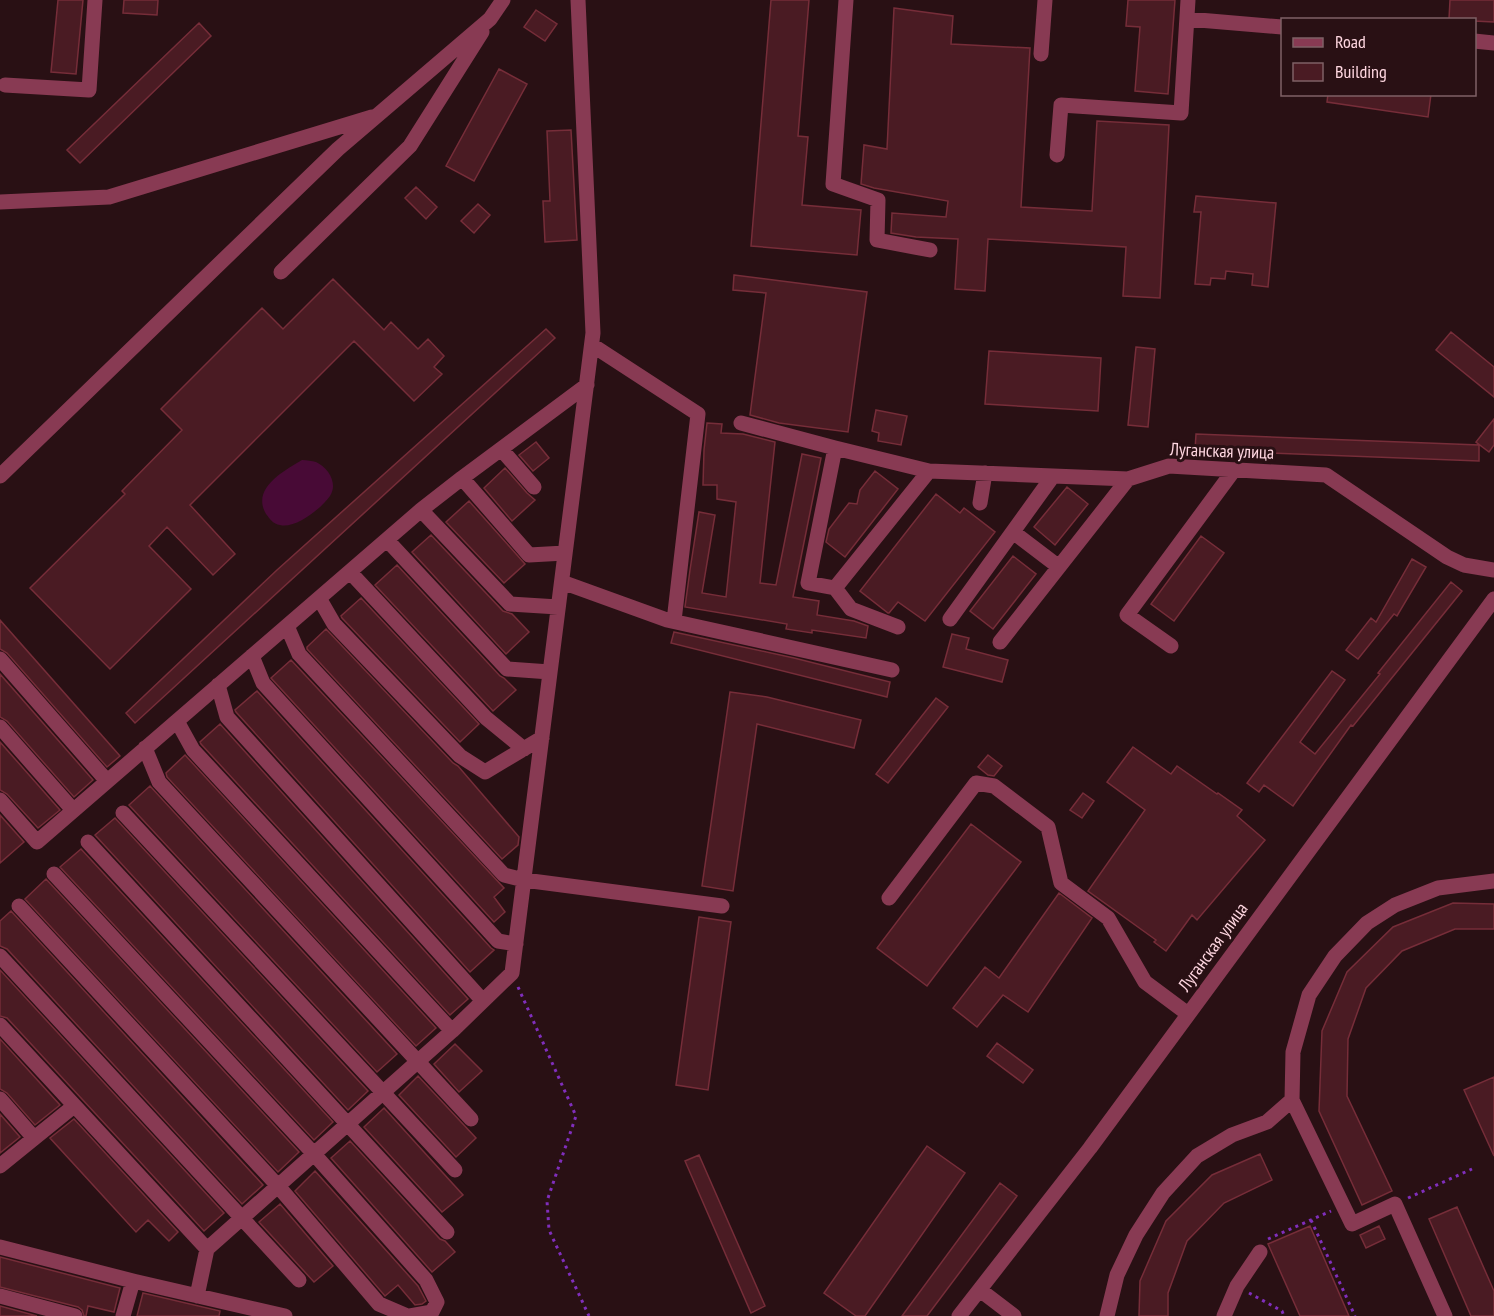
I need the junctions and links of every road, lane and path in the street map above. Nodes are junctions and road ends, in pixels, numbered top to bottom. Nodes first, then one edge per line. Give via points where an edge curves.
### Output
1 (95, 0) edge
2 (503, 0) edge
3 (578, 0) edge
4 (846, 0) edge
5 (1045, 0) edge
6 (1188, 0) edge
7 (490, 19) junction
8 (1187, 19) junction
9 (1281, 27) edge
10 (1476, 41) edge
11 (1494, 43) edge
12 (1041, 54) dead end
13 (5, 85) dead end
14 (379, 114) junction
15 (1057, 155) dead end
16 (0, 202) edge
17 (930, 250) dead end
18 (281, 272) dead end
19 (592, 345) junction
20 (586, 385) junction
21 (741, 423) dead end
22 (835, 448) junction
23 (501, 449) junction
24 (1234, 470) junction
25 (929, 471) junction
26 (985, 473) junction
27 (0, 476) edge
28 (1053, 476) junction
29 (462, 478) junction
30 (1128, 479) junction
31 (534, 487) dead end
32 (980, 503) dead end
33 (421, 510) junction
34 (1013, 532) junction
35 (387, 540) junction
36 (565, 554) junction
37 (1059, 567) junction
38 (1494, 570) edge
39 (350, 572) junction
40 (562, 582) junction
41 (835, 588) junction
42 (319, 598) junction
43 (1494, 599) edge
44 (558, 607) junction
45 (950, 619) dead end
46 (674, 621) junction
47 (287, 626) junction
48 (898, 627) dead end
49 (1000, 642) dead end
50 (1171, 646) dead end
51 (252, 656) junction
52 (0, 659) edge
53 (892, 670) dead end
54 (550, 672) junction
55 (218, 685) junction
56 (177, 721) junction
57 (0, 727) edge
58 (542, 738) junction
59 (146, 748) junction
60 (524, 749) junction
61 (107, 781) junction
62 (0, 801) edge
63 (73, 810) junction
64 (123, 813) dead end
65 (88, 842) dead end
66 (54, 874) dead end
67 (524, 880) junction
68 (1494, 881) edge
69 (889, 898) dead end
70 (19, 906) dead end
71 (722, 906) dead end
72 (516, 944) junction
73 (0, 956) edge
74 (512, 973) junction
75 (483, 1001) junction
76 (1188, 1014) junction
77 (0, 1025) edge
78 (452, 1031) junction
79 (417, 1062) junction
80 (383, 1092) junction
81 (0, 1099) edge
82 (1292, 1100) junction
83 (74, 1106) junction
84 (471, 1119) dead end
85 (348, 1124) junction
86 (34, 1138) junction
87 (314, 1154) junction
88 (0, 1166) edge
89 (1472, 1169) dead end
90 (455, 1170) dead end
91 (278, 1186) junction
92 (1395, 1204) junction
93 (1320, 1216) dead end
94 (243, 1218) junction
95 (1311, 1220) junction
96 (447, 1232) dead end
97 (0, 1247) edge
98 (207, 1249) junction
99 (1260, 1251) joint
100 (299, 1280) dead end
101 (133, 1281) junction
102 (1237, 1286) junction
103 (980, 1290) junction
104 (0, 1296) edge
105 (196, 1296) junction
106 (75, 1316) edge
107 (123, 1316) edge
108 (285, 1316) edge
109 (409, 1316) edge
110 (589, 1316) edge
111 (959, 1316) edge
112 (1014, 1316) edge
113 (1107, 1316) edge
114 (1224, 1316) edge
115 (1284, 1316) edge
116 (1355, 1316) edge
117 (1445, 1316) edge

1 - 13 street via 89,90
2 - 7 street
3 - 19 street
4 - 17 street via 833,184 878,200 877,240
5 - 12 street
6 - 8 street
7 - 14 street
7 - 18 street via 410,146
8 - 9 street
8 - 15 street via 1181,113 1061,105
10 - 11 street
14 - 16 street via 109,196
14 - 27 street via 338,149
19 - 20 street
19 - 46 street via 698,414
20 - 23 street
20 - 36 street
21 - 22 street, Луганская улица
22 - 25 street, Луганская улица
22 - 41 street via 808,583
23 - 29 street
23 - 31 street
24 - 30 street, Луганская улица via 1169,466
24 - 38 street, Луганская улица via 1326,475 1447,557
24 - 50 street via 1127,615
25 - 26 street, Луганская улица
25 - 41 street
26 - 28 street, Луганская улица
26 - 32 street
28 - 30 street, Луганская улица
28 - 34 street
29 - 33 street
29 - 36 street via 529,555
30 - 37 street
33 - 35 street
33 - 44 street via 510,604
34 - 37 street
34 - 45 street
35 - 39 street
35 - 54 street via 507,669
36 - 40 street
37 - 49 street
39 - 42 street
39 - 60 street via 486,718
40 - 44 street
40 - 46 street
41 - 48 street via 851,609
42 - 47 street
42 - 60 street via 334,624 460,756 485,772
43 - 76 street, Луганская улица
44 - 54 street
46 - 53 street
47 - 51 street
47 - 67 street via 299,654 504,876
51 - 55 street
51 - 72 street via 263,683 498,941
52 - 61 street
54 - 58 street
55 - 56 street
55 - 75 street via 227,717
56 - 59 street
56 - 78 street via 193,750
57 - 63 street
58 - 60 street
58 - 67 street
59 - 61 street
59 - 79 street via 159,782
61 - 63 street
62 - 63 street via 37,842
64 - 80 street
65 - 85 street
66 - 87 street
67 - 71 street
67 - 72 street
68 - 82 street via 1438,888 1395,905 1366,923 1335,956 1309,995 1293,1052
69 - 76 street via 976,783 994,786 1048,826 1061,883 1108,918 1145,982
70 - 91 street
72 - 74 street
73 - 94 street
74 - 75 street
74 - 110 path via 576,1116 547,1201 549,1230
75 - 78 street
76 - 103 street, Луганская улица
77 - 83 street
78 - 79 street
79 - 80 street
79 - 84 street
80 - 85 street
80 - 90 street
81 - 86 street
82 - 92 street via 1352,1224
82 - 113 street via 1267,1122 1232,1135 1197,1156 1163,1193 1117,1275
83 - 86 street
83 - 98 street
85 - 87 street
85 - 96 street
86 - 88 street
87 - 91 street
87 - 109 street via 426,1281 437,1302 432,1312
89 - 92 path
91 - 94 street
91 - 109 street via 379,1304
92 - 117 street
93 - 95 path
94 - 98 street
94 - 100 street
95 - 99 path via 1264,1241
95 - 116 path
97 - 101 street
98 - 105 street
99 - 102 street
101 - 105 street
101 - 107 street
102 - 114 street
102 - 115 path via 1282,1311
103 - 111 street, Луганская улица
103 - 112 street
104 - 106 street
105 - 108 street

